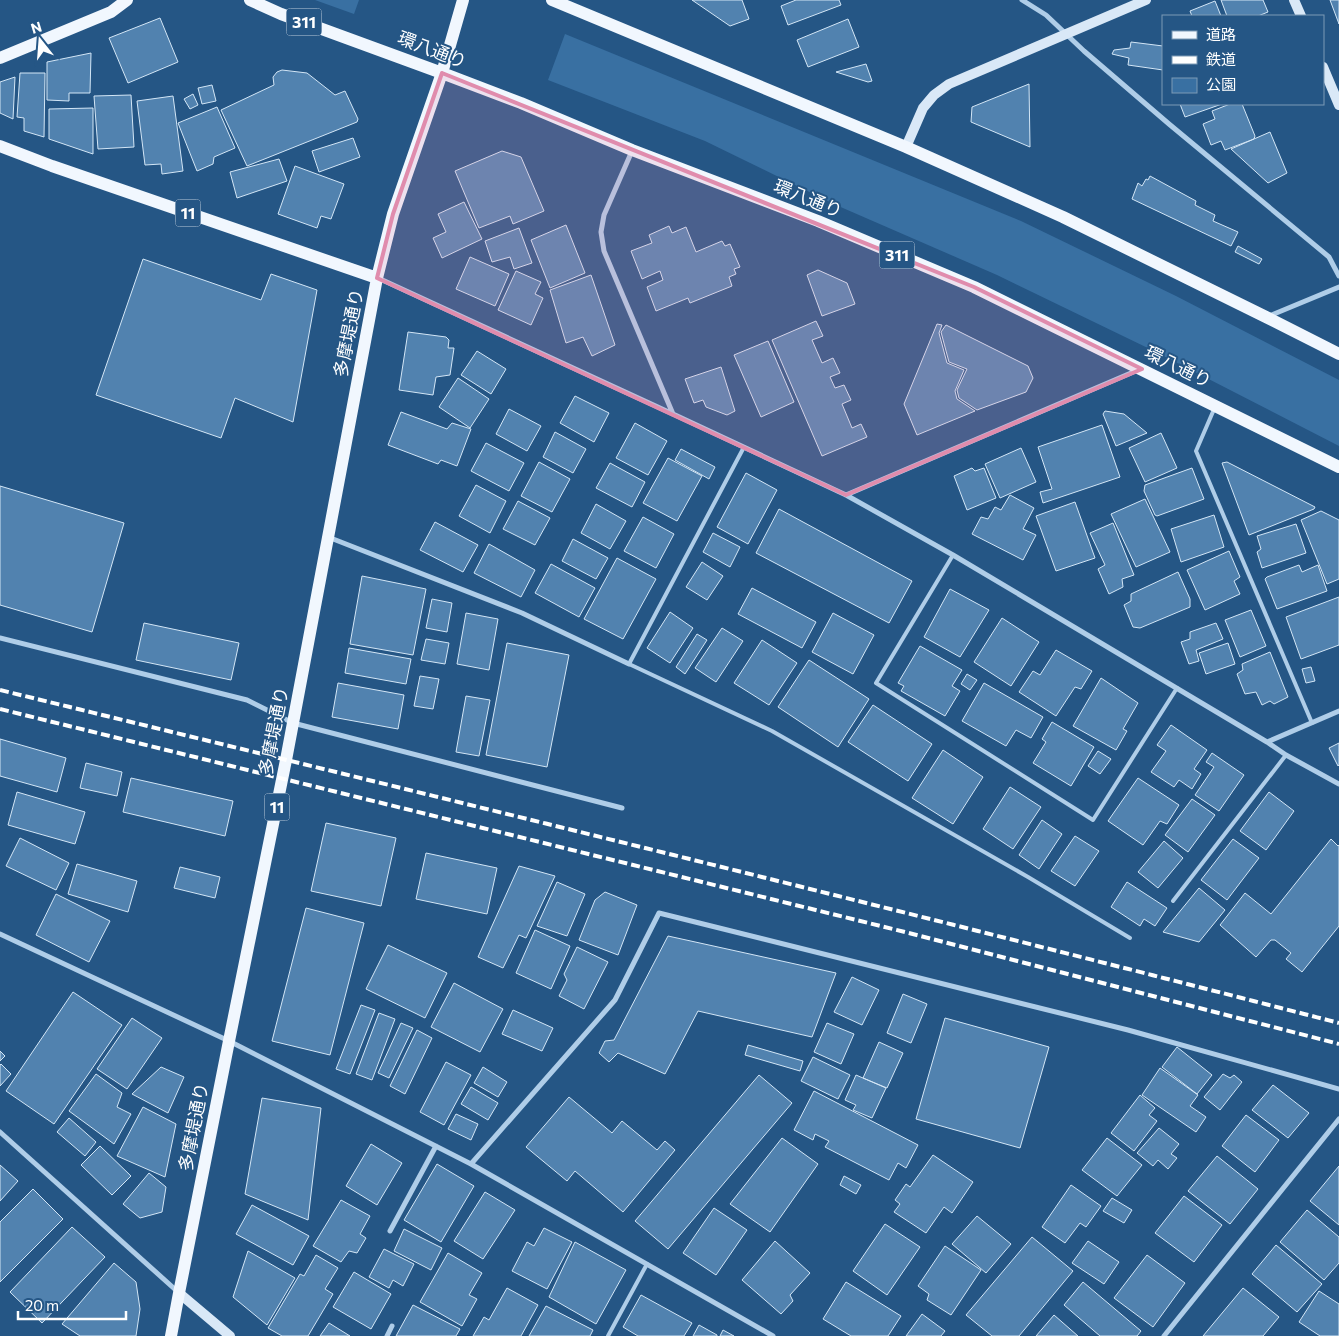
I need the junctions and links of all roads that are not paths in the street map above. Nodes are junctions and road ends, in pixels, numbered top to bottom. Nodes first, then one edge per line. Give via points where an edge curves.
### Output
1 (127, 0) edge
2 (250, 0) edge
3 (462, 0) edge
4 (552, 0) edge
5 (1022, 0) edge
6 (1146, 0) edge
7 (1294, 0) edge
8 (1301, 15) edge
9 (1066, 34) junction
10 (0, 58) edge
11 (1324, 69) edge
12 (442, 72) junction
13 (1339, 105) edge
14 (0, 146) edge
15 (906, 147) junction
16 (632, 150) junction
17 (1339, 276) edge
18 (377, 278) junction
19 (1339, 287) edge
20 (1266, 317) junction
21 (1339, 354) edge
22 (1142, 369) junction
23 (1216, 406) junction
24 (673, 414) junction
25 (744, 447) junction
26 (1339, 467) edge
27 (846, 495) junction
28 (328, 537) junction
29 (953, 555) junction
30 (0, 638) edge
31 (629, 664) junction
32 (1177, 688) junction
33 (1339, 711) edge
34 (293, 722) junction
35 (1312, 723) junction
36 (1267, 742) junction
37 (1286, 756) junction
38 (1339, 784) edge
39 (622, 808) dead end
40 (1173, 901) dead end
41 (0, 934) edge
42 (1130, 938) dead end
43 (229, 1041) junction
44 (1339, 1089) edge
45 (1339, 1119) edge
46 (0, 1132) edge
47 (436, 1146) junction
48 (471, 1164) junction
49 (390, 1231) dead end
50 (647, 1264) junction
51 (178, 1293) junction
52 (392, 1326) dead end
53 (171, 1336) edge
54 (230, 1336) edge
55 (387, 1336) edge
56 (608, 1336) edge
57 (774, 1336) edge
58 (1164, 1336) edge

1 - 10 main road via 111,12
2 - 12 main road, 環八通り / 311
3 - 12 main road, 多摩堤通り / 11
4 - 15 main road
5 - 9 street via 1046,15
6 - 9 street
7 - 8 street
9 - 15 street via 949,84 923,108
9 - 17 street via 1329,257
11 - 13 street
12 - 16 main road, 環八通り / 311
12 - 18 main road, 多摩堤通り / 11 via 393,214
14 - 18 main road, 多摩堤通り / 11
15 - 20 main road via 1063,217
16 - 22 main road, 環八通り / 311 via 818,221 965,283
16 - 24 street via 604,215 601,232 604,251
18 - 24 street
18 - 28 main road, 多摩堤通り / 11
19 - 20 street
20 - 21 main road
22 - 23 main road, 環八通り / 311
22 - 27 street
23 - 26 main road, 環八通り / 311
23 - 35 lane via 1196,451
24 - 25 street
25 - 27 street
25 - 31 lane
27 - 29 street
28 - 31 street via 522,613
28 - 34 main road, 多摩堤通り / 11
29 - 32 street
29 - 32 lane via 876,683 1093,820
30 - 34 street via 247,700
31 - 42 lane via 772,731
32 - 36 street
33 - 35 street
34 - 39 street
34 - 43 main road, 多摩堤通り / 11
35 - 36 street
36 - 37 street
37 - 38 street
37 - 40 lane
41 - 43 street
43 - 47 street
43 - 51 main road, 多摩堤通り / 11
44 - 48 street via 1128,1030 659,913 615,1000
45 - 58 street
46 - 51 street
47 - 48 street
47 - 49 street
48 - 50 street
50 - 56 lane
50 - 57 street
51 - 53 main road, 多摩堤通り / 11
51 - 54 street
52 - 55 street

